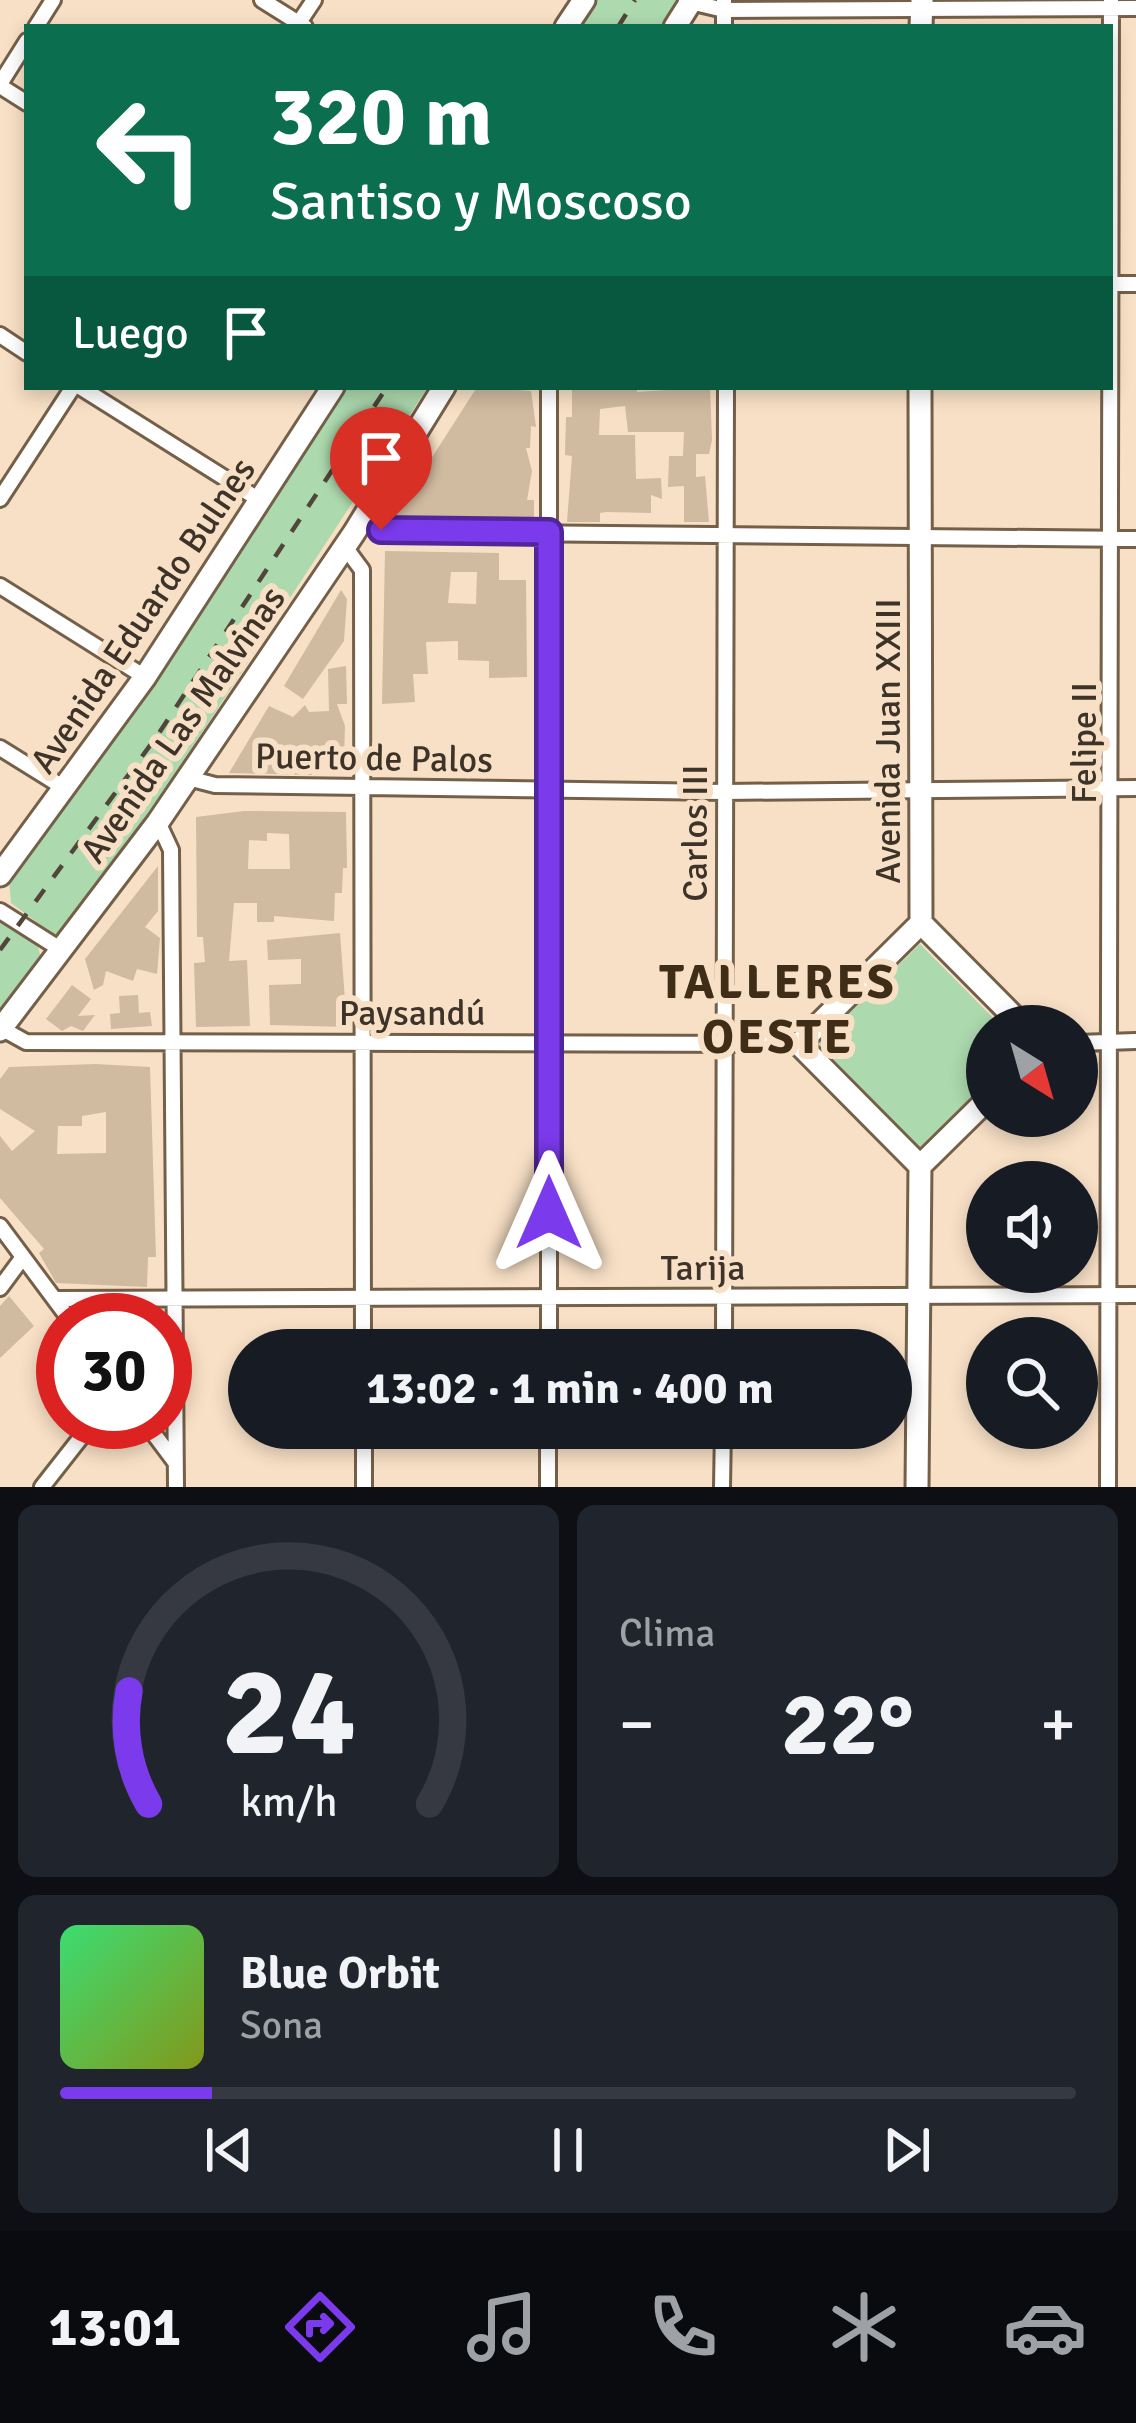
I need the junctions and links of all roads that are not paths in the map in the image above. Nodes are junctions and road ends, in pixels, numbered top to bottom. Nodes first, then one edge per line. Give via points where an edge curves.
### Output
1 (262, 0) edge
2 (689, 1) edge
3 (1111, 4) edge
4 (1136, 8) edge
5 (922, 11) edge
6 (724, 12) edge
7 (297, 24) edge
8 (24, 46) edge
9 (0, 85) edge
10 (74, 390) edge
11 (81, 390) edge
12 (331, 390) edge
13 (442, 390) edge
14 (549, 390) edge
15 (726, 390) edge
16 (920, 390) edge
17 (1112, 390) edge
18 (0, 499) edge
19 (260, 501) junction
20 (361, 523) junction
21 (549, 532) junction
22 (725, 534) junction
23 (919, 537) junction
24 (1113, 539) junction
25 (1136, 539) edge
26 (345, 547) junction
27 (0, 586) edge
28 (145, 677) junction
29 (0, 748) edge
30 (188, 778) junction
31 (364, 786) junction
32 (1113, 788) junction
33 (1136, 788) edge
34 (66, 789) junction
35 (550, 789) junction
36 (724, 791) junction
37 (921, 791) junction
38 (158, 822) junction
39 (0, 875) edge
40 (0, 911) edge
41 (921, 923) junction
42 (60, 950) junction
43 (1002, 1005) edge
44 (0, 1029) edge
45 (1112, 1040) junction
46 (1098, 1041) edge
47 (1136, 1041) edge
48 (725, 1042) junction
49 (799, 1043) junction
50 (176, 1044) junction
51 (364, 1044) junction
52 (550, 1046) junction
53 (966, 1121) edge
54 (920, 1166) junction
55 (0, 1226) edge
56 (23, 1257) junction
57 (0, 1288) edge
58 (50, 1293) edge
59 (172, 1293) edge
60 (1111, 1294) junction
61 (1136, 1294) edge
62 (192, 1295) edge
63 (918, 1296) junction
64 (363, 1297) junction
65 (549, 1297) junction
66 (724, 1298) junction
67 (363, 1329) edge
68 (549, 1329) edge
69 (724, 1329) edge
70 (72, 1449) edge
71 (165, 1449) edge
72 (175, 1449) edge
73 (364, 1449) edge
74 (548, 1449) edge
75 (723, 1449) edge
76 (175, 1462) junction
77 (42, 1487) edge
78 (176, 1487) edge
79 (364, 1487) edge
80 (548, 1487) edge
81 (722, 1487) edge
82 (917, 1487) edge
83 (1108, 1487) edge

1 - 7 street
2 - 6 street
3 - 4 street
3 - 5 street
5 - 6 street
8 - 9 street
10 - 18 street
11 - 19 street
12 - 19 main road, Avenida Eduardo Bulnes
13 - 20 main road, Avenida Las Malvinas
14 - 21 street
15 - 22 street, Carlos III
16 - 23 main road, Avenida Juan XXIII
17 - 24 street, Felipe II
19 - 28 main road, Avenida Eduardo Bulnes
20 - 21 street via 395,532
20 - 26 main road, Avenida Las Malvinas
21 - 22 street
21 - 35 street
22 - 23 street
22 - 36 street, Carlos III
23 - 24 street
23 - 37 main road, Avenida Juan XXIII
24 - 25 street
24 - 32 street, Felipe II
26 - 30 main road, Avenida Las Malvinas
26 - 31 street via 362,570
27 - 28 street
28 - 34 main road, Avenida Eduardo Bulnes
29 - 34 street
30 - 31 street, Puerto de Palos
30 - 38 main road, Avenida Las Malvinas
31 - 35 street, Puerto de Palos
31 - 51 street
32 - 33 street, Puerto de Palos
32 - 37 street, Puerto de Palos
32 - 45 street, Felipe II
34 - 39 main road, Avenida Eduardo Bulnes
35 - 36 street, Puerto de Palos
35 - 52 street
36 - 37 street, Puerto de Palos
36 - 48 street, Carlos III
37 - 41 main road, Avenida Juan XXIII
38 - 42 main road, Avenida Las Malvinas
38 - 50 street via 171,850
40 - 42 street
41 - 43 main road
41 - 49 main road, Avenida Juan XXIII
42 - 44 main road, Avenida Las Malvinas
44 - 50 street, Paysandú via 26,1042
45 - 46 street
45 - 47 street
45 - 60 street, Felipe II
48 - 49 street, Paysandú
48 - 52 street, Paysandú
48 - 66 street, Carlos III
49 - 54 main road
50 - 51 street, Paysandú
50 - 59 street
51 - 52 street, Paysandú
51 - 64 street
52 - 65 street
53 - 54 main road
54 - 63 main road
55 - 56 street
56 - 57 street
56 - 58 street
60 - 61 street, Tarija
60 - 63 street, Tarija
60 - 83 street, Felipe II
62 - 64 street, Tarija
63 - 66 street, Tarija
63 - 82 main road
64 - 65 street, Tarija
64 - 67 street
65 - 66 street, Tarija
65 - 68 street
66 - 69 street, Carlos III
70 - 77 street
71 - 76 street
72 - 76 street
73 - 79 street
74 - 80 street
75 - 81 street
76 - 78 street

